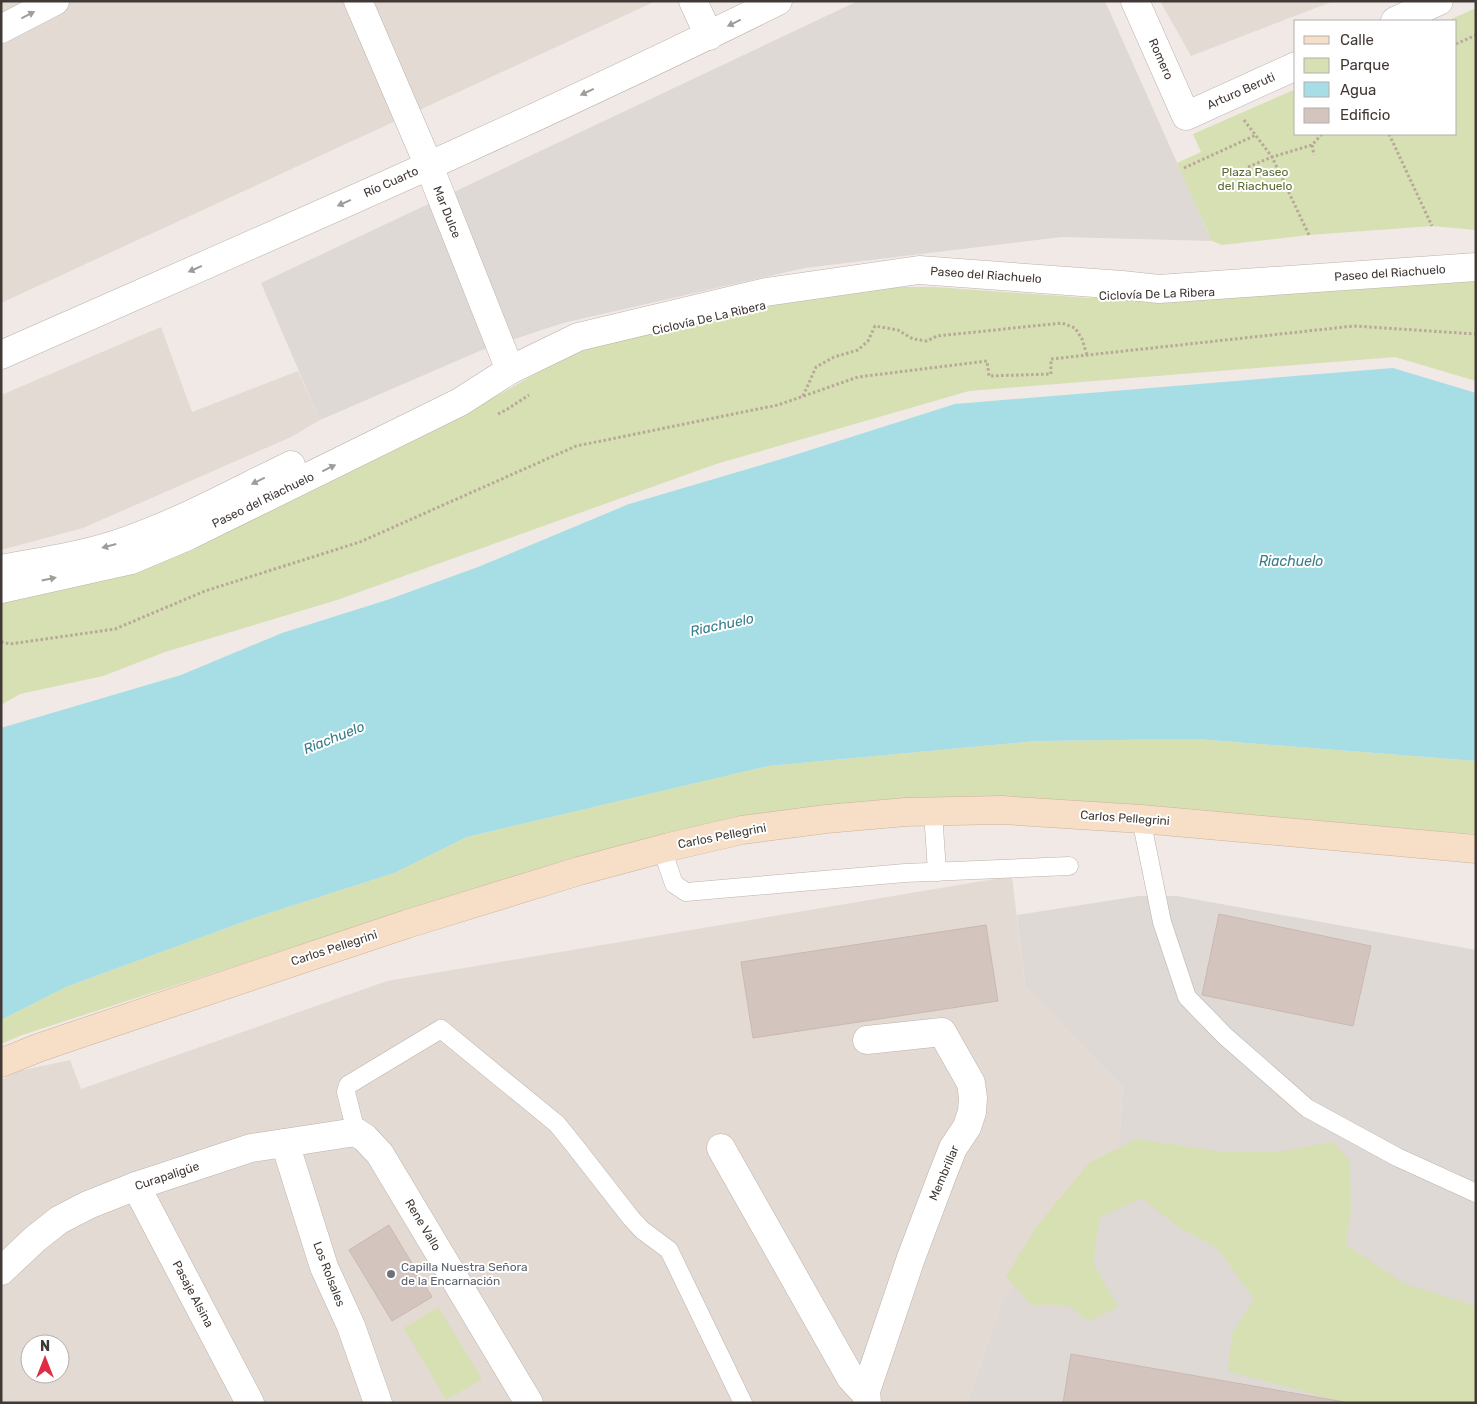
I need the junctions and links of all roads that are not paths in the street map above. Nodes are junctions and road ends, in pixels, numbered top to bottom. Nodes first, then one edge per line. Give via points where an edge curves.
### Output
1 (55, 1) edge
2 (358, 1) edge
3 (693, 1) edge
4 (778, 1) edge
5 (1135, 1) edge
6 (1439, 1) edge
7 (1397, 20) edge
8 (1, 29) edge
9 (709, 36) junction
10 (1294, 67) edge
11 (1186, 116) joint
12 (429, 166) junction
13 (1476, 267) edge
14 (1, 355) edge
15 (510, 370) junction
16 (1, 569) edge
17 (1, 589) edge
18 (933, 812) junction
19 (1141, 819) junction
20 (662, 848) junction
21 (1476, 849) edge
22 (1069, 866) dead end
23 (937, 872) junction
24 (867, 1040) dead end
25 (1, 1063) edge
26 (356, 1132) junction
27 (285, 1143) junction
28 (721, 1148) dead end
29 (136, 1186) junction
30 (1476, 1193) edge
31 (1, 1271) edge
32 (866, 1397) edge
33 (250, 1403) edge
34 (378, 1403) edge
35 (529, 1403) edge
36 (743, 1403) edge

8 -> 1 street
2 - 12 street, Mar Dulce
3 - 9 street
4 -> 9 street, Río Cuarto
5 - 11 street, Romero
6 - 7 street
9 -> 12 street, Río Cuarto
10 - 11 street, Arturo Beruti
12 -> 14 street, Río Cuarto
12 - 15 street, Mar Dulce
13 - 15 street, Paseo del Riachuelo via 1159,290 919,270 766,292 578,337
15 -> 16 street, Paseo del Riachuelo via 454,385 172,523 126,541
17 -> 15 street, Paseo del Riachuelo via 131,560 180,540 460,402
18 - 19 street, Carlos Pellegrini via 1002,810
18 - 20 street, Carlos Pellegrini via 826,819 742,830
18 - 23 lane
19 - 21 street, Carlos Pellegrini
19 - 30 lane via 1162,922 1187,997 1225,1036 1307,1108
20 - 23 lane via 674,884 686,892
20 - 25 street, Carlos Pellegrini via 407,924
22 - 23 lane
24 - 32 street, Membrillar via 942,1032 971,1084 973,1098 967,1127 953,1148 908,1267
26 - 27 street, Curapaligüe
26 - 35 street, Rene Vallo via 380,1154
26 - 36 lane via 346,1092 348,1085 441,1029 557,1124 630,1218 669,1250
27 - 29 street, Curapaligüe via 250,1148
27 - 34 street, Los Rolsales via 324,1267
28 - 32 street via 851,1378
29 - 31 street, Curapaligüe via 59,1220
29 - 33 street, Pasaje Alsina

